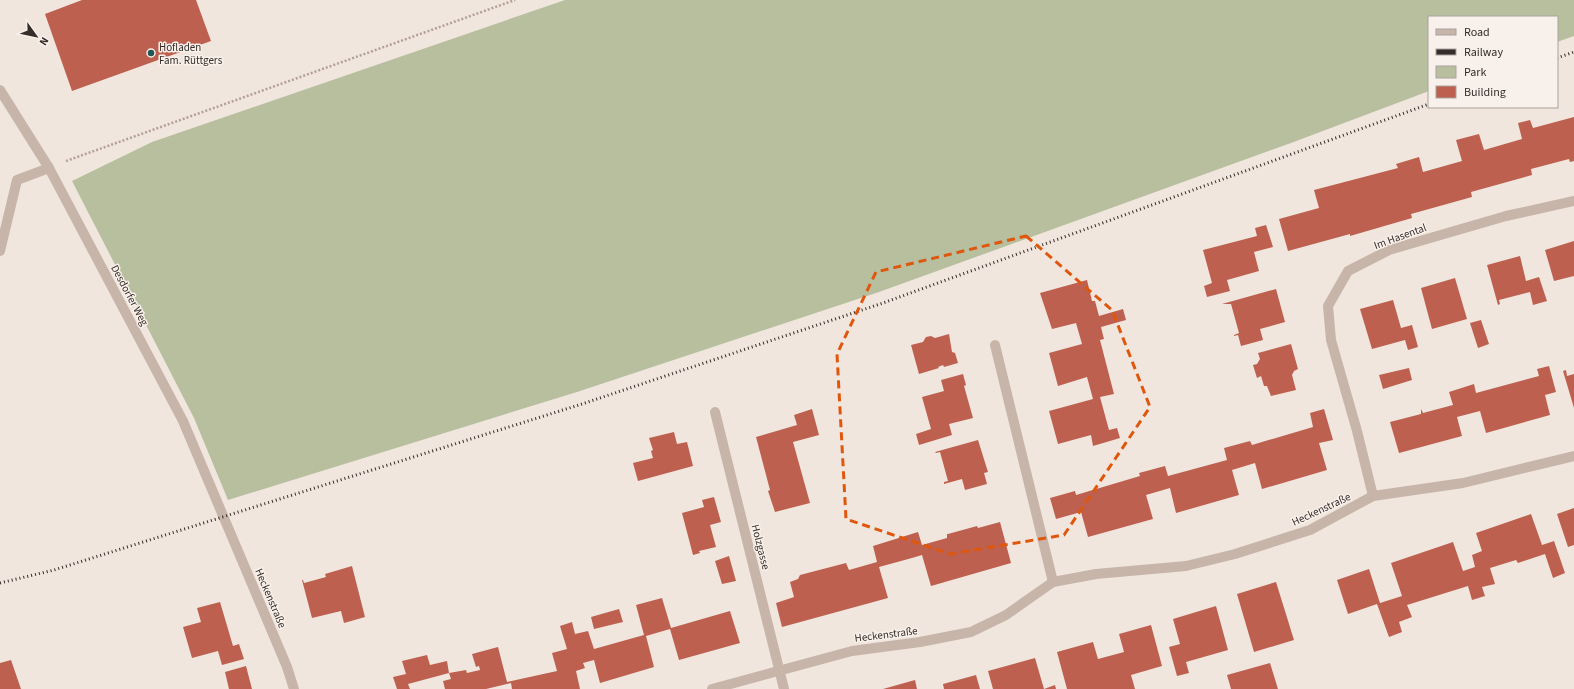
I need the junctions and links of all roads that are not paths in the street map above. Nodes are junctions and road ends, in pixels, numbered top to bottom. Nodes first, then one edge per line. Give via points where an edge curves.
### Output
1 (0, 90) edge
2 (49, 168) junction
3 (1574, 201) edge
4 (0, 250) edge
5 (995, 345) dead end
6 (715, 412) dead end
7 (1574, 456) edge
8 (1373, 496) junction
9 (224, 517) joint
10 (1053, 582) junction
11 (780, 669) junction
12 (294, 689) edge
13 (712, 689) edge
14 (784, 689) edge

1 - 2 street, Desdorfer Weg
2 - 4 street via 17,180
2 - 9 street, Desdorfer Weg via 184,421
3 - 8 street, Im Hasental via 1506,216 1389,250 1348,271 1328,306 1331,340
5 - 10 street
6 - 11 street, Holzgasse
7 - 8 street, Heckenstraße via 1463,483
8 - 10 street, Heckenstraße via 1310,530 1235,554 1186,566 1096,574
9 - 12 street, Heckenstraße
10 - 11 street, Heckenstraße via 1006,615 971,632 852,651
11 - 13 street, Heckenstraße
11 - 14 street, Holzgasse

